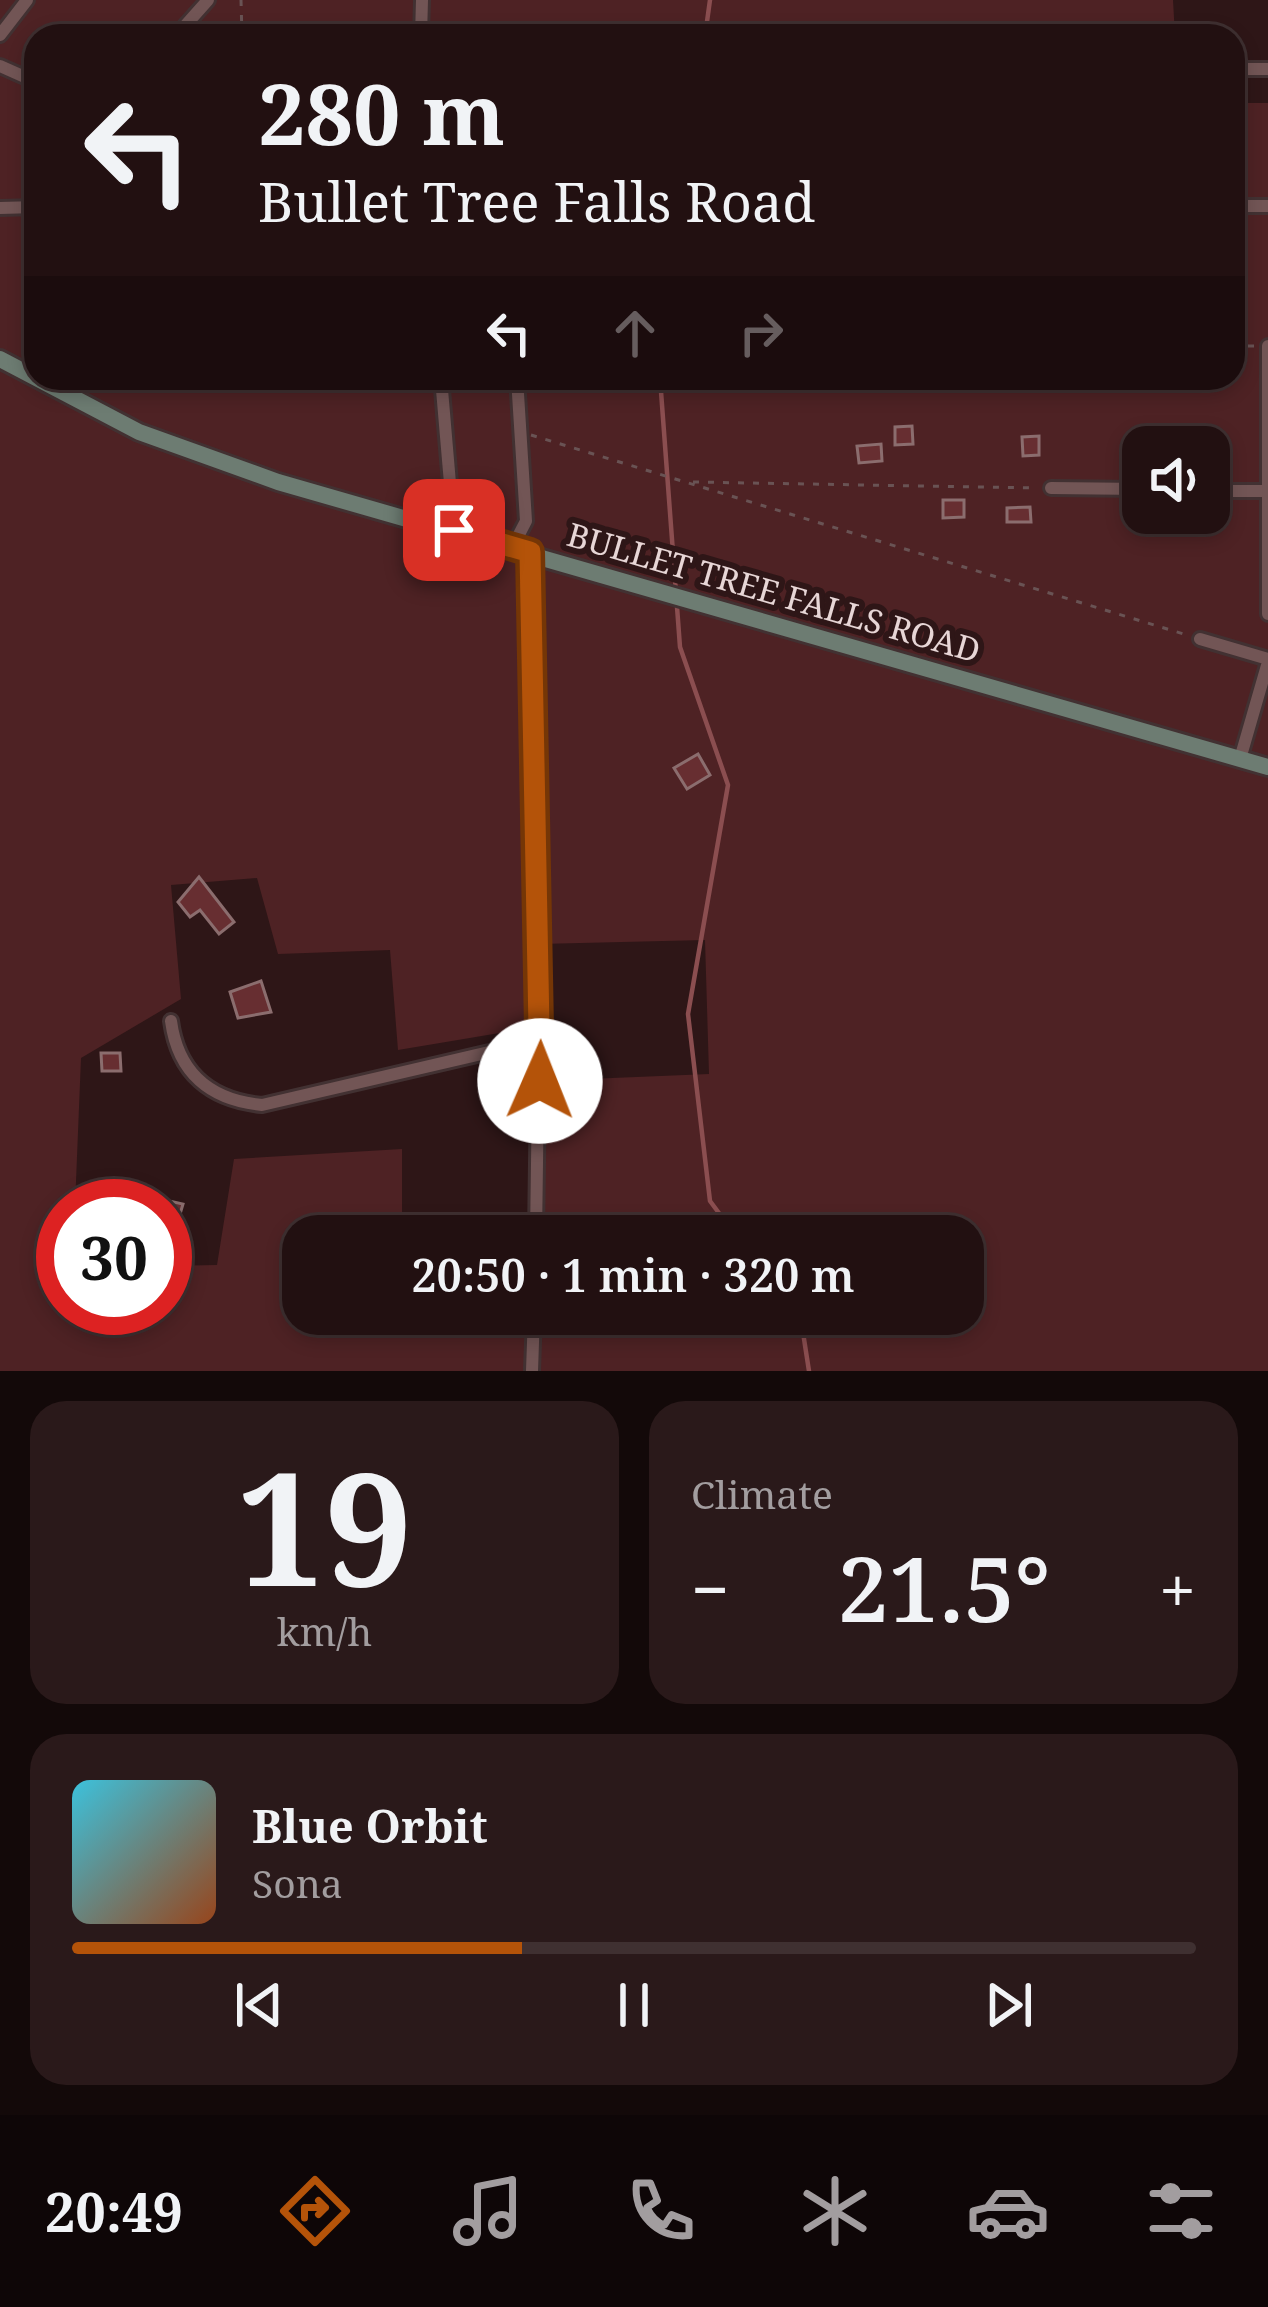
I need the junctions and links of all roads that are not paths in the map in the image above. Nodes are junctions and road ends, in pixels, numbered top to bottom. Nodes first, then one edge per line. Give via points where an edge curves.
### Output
1 (28, 0) edge
2 (208, 0) edge
3 (187, 24) edge
4 (0, 35) edge
5 (1266, 346) edge
6 (59, 390) edge
7 (441, 390) edge
8 (518, 390) edge
9 (1051, 488) road end
10 (1122, 489) edge
11 (1230, 490) edge
12 (1266, 491) edge
13 (454, 530) junction
14 (522, 549) junction
15 (1268, 614) edge
16 (1200, 639) road end
17 (1268, 661) edge
18 (1240, 759) junction
19 (1268, 767) edge
20 (171, 1021) dead end
21 (541, 1040) junction
22 (537, 1215) edge
23 (533, 1335) edge
24 (532, 1371) edge

1 - 4 street
2 - 3 street
5 - 12 street
6 - 13 main road, BULLET TREE FALLS ROAD via 139,432 278,482
7 - 13 street
8 - 14 street
9 - 10 street
11 - 12 street
12 - 15 street
13 - 14 main road, BULLET TREE FALLS ROAD
14 - 18 main road, BULLET TREE FALLS ROAD
14 - 21 street
16 - 17 street
17 - 18 street
18 - 19 main road, BULLET TREE FALLS ROAD
20 - 21 street via 182,1065 198,1082 237,1103 262,1105
21 - 22 street
23 - 24 street

